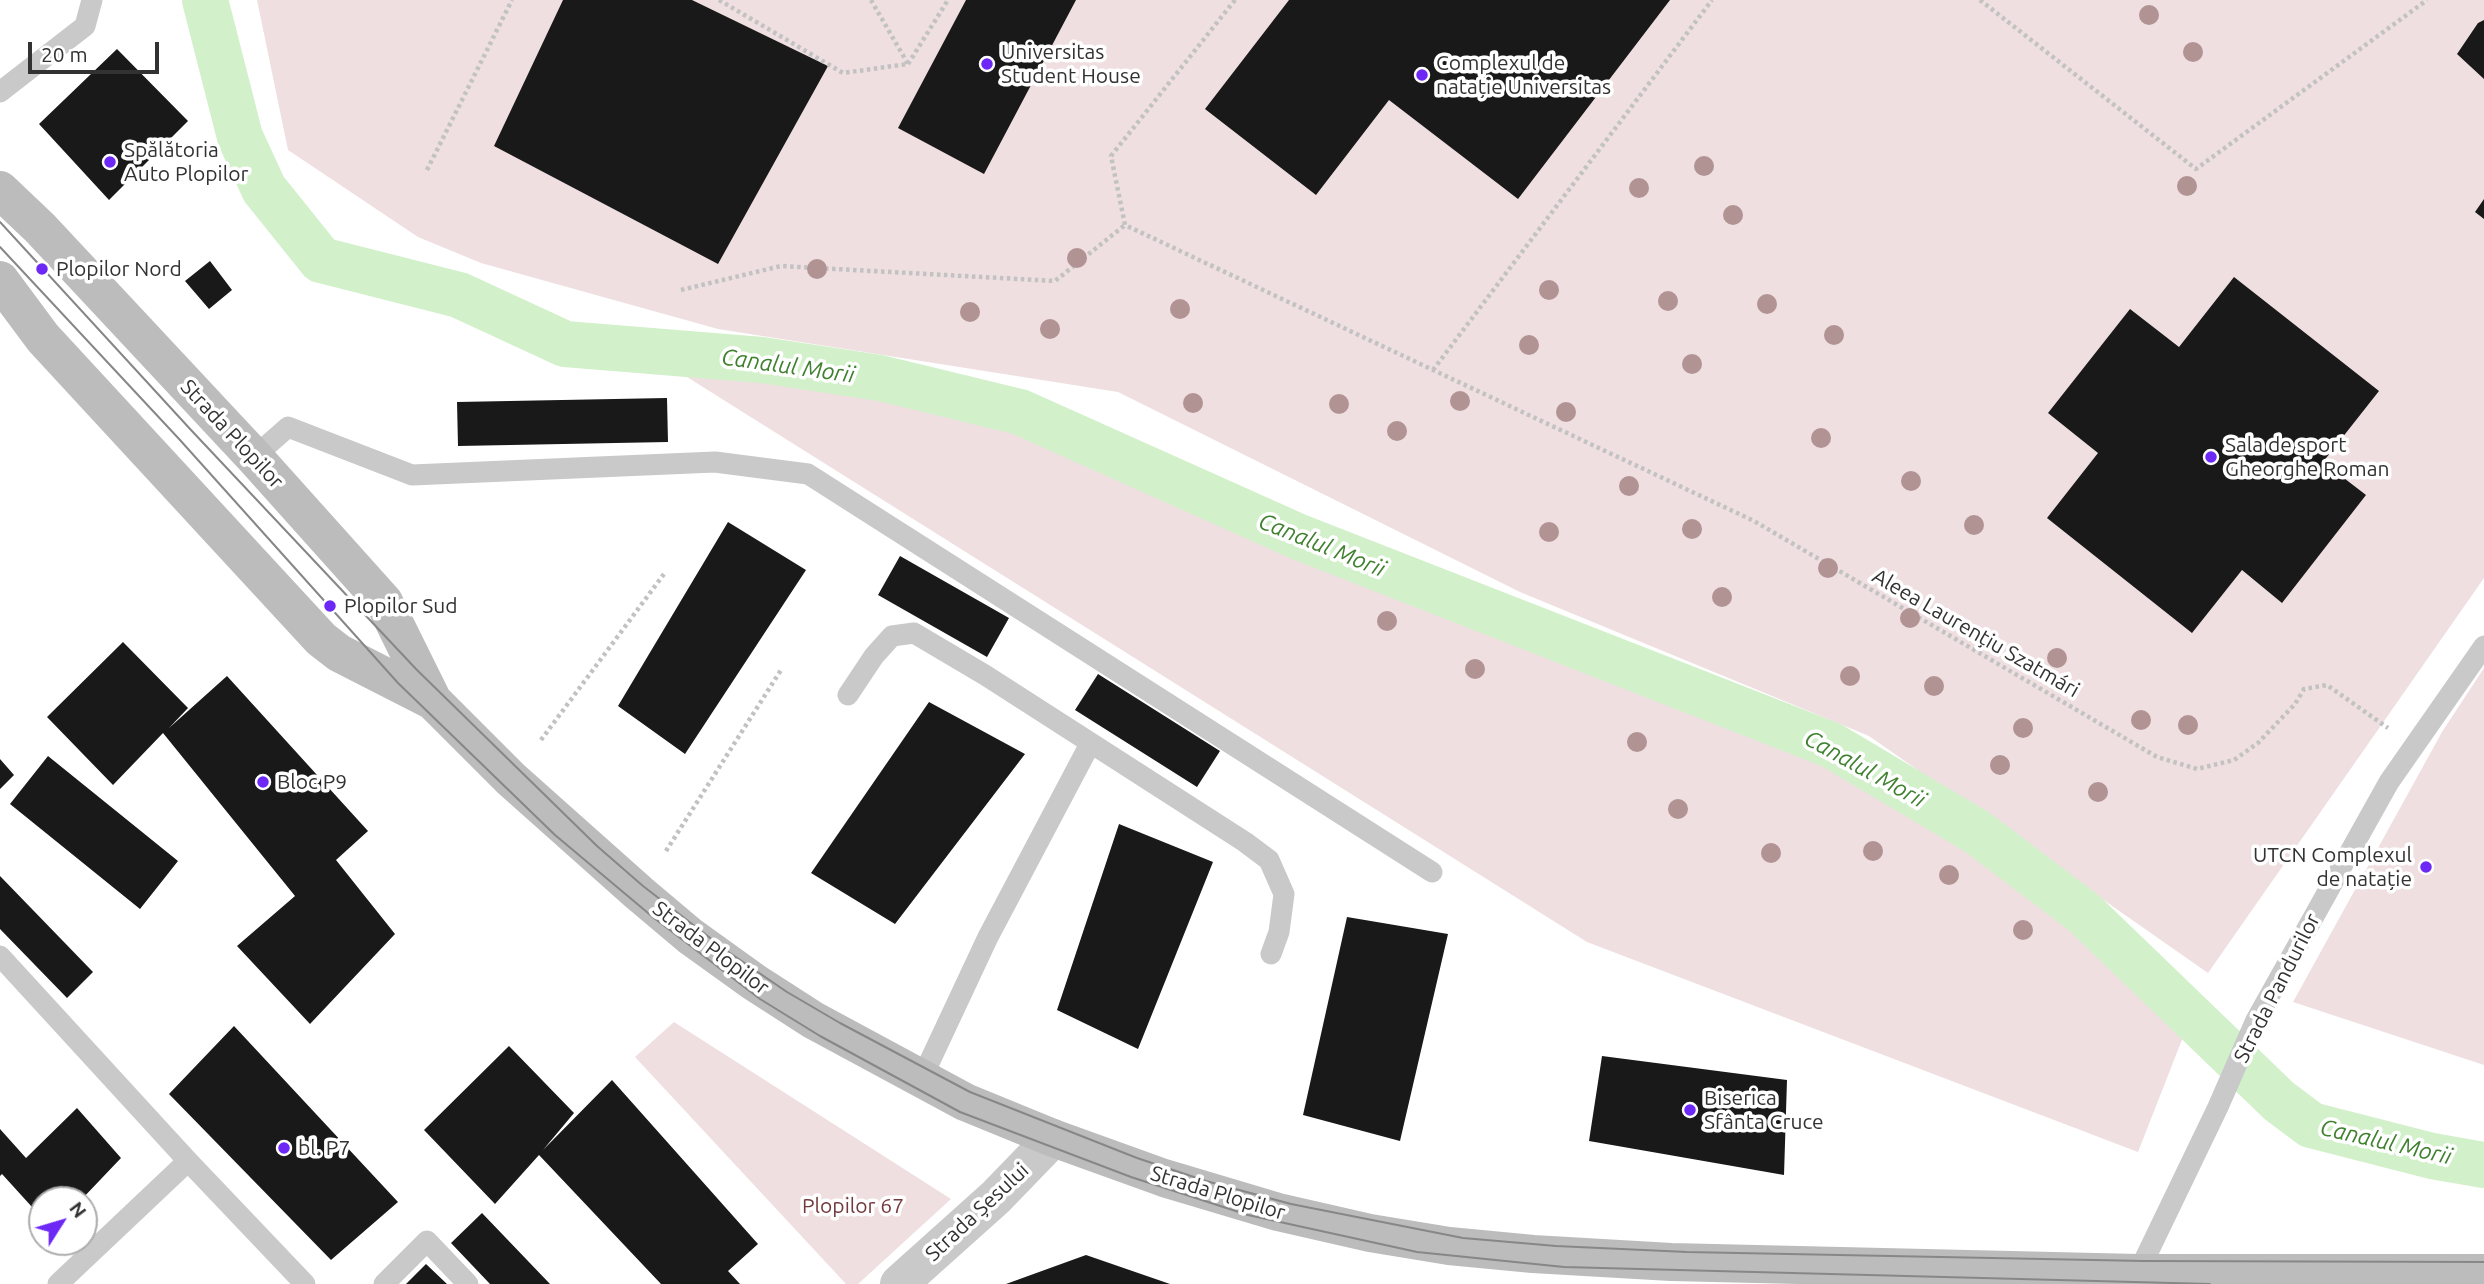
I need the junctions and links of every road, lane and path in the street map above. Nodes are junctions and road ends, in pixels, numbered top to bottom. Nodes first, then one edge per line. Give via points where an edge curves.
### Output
1 (92, 0) edge
2 (512, 0) edge
3 (719, 0) edge
4 (871, 0) edge
5 (948, 0) edge
6 (1235, 0) edge
7 (1712, 0) edge
8 (1980, 0) edge
9 (2427, 0) edge
10 (908, 64) junction
11 (0, 92) edge
12 (427, 170) dead end
13 (0, 190) edge
14 (1125, 225) junction
15 (0, 280) edge
16 (681, 290) dead end
17 (1433, 370) junction
18 (254, 457) junction
19 (664, 574) dead end
20 (2484, 646) edge
21 (781, 670) dead end
22 (848, 695) dead end
23 (433, 701) junction
24 (541, 740) dead end
25 (1090, 744) junction
26 (2412, 748) junction
27 (666, 851) dead end
28 (1432, 872) dead end
29 (1271, 954) dead end
30 (0, 956) edge
31 (921, 1080) junction
32 (1053, 1138) junction
33 (188, 1161) junction
34 (2484, 1273) edge
35 (1896, 1275) edge
36 (2136, 1278) edge
37 (58, 1284) edge
38 (305, 1284) edge
39 (384, 1284) edge
40 (468, 1284) edge
41 (898, 1284) edge

1 - 11 lane via 85,26
2 - 12 path
3 - 10 path via 843,73
4 - 10 path
5 - 10 path
6 - 14 path via 1111,156
7 - 17 path
8 - 9 path via 2196,169
13 - 18 main road, Strada Plopilor
14 - 16 path via 1055,281 781,266
14 - 17 path, Aleea Laurențiu Szatmári
15 - 23 main road, Strada Plopilor via 43,338 321,639 339,653
17 - 26 path, Aleea Laurențiu Szatmári via 1754,521 2157,757 2197,769 2234,760 2258,743 2304,689 2327,685
18 - 23 main road, Strada Plopilor via 384,602
18 - 28 lane via 288,427 412,475 715,462 808,474
19 - 24 path
20 - 26 lane, Strada Pandurilor
21 - 27 path
22 - 25 lane via 892,636 914,634
23 - 31 main road, Strada Plopilor via 577,841 690,936 804,1014
25 - 29 lane via 1269,860 1284,894
25 - 31 lane via 988,937
26 - 36 lane, Strada Pandurilor via 2256,1020
30 - 33 lane
31 - 32 main road, Strada Plopilor
32 - 35 main road, Strada Plopilor via 1278,1212 1449,1246
32 - 41 street, Strada Șesului via 996,1197
33 - 37 lane
33 - 38 lane
34 - 36 main road, Strada Plopilor
35 - 36 main road, Strada Plopilor
39 - 40 lane via 427,1241

